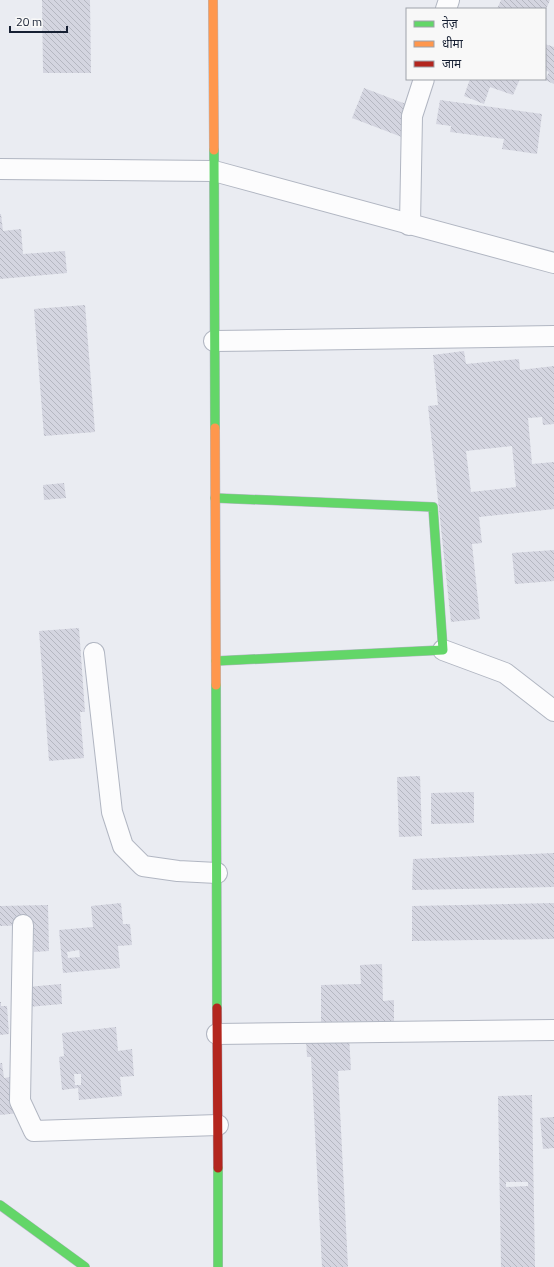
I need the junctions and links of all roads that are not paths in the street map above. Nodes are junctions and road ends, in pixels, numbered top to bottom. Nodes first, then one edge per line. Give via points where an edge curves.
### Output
1 (213, 0) edge
2 (424, 80) edge
3 (0, 169) edge
4 (214, 171) junction
5 (409, 224) junction
6 (554, 263) edge
7 (554, 336) edge
8 (214, 341) junction
9 (215, 498) junction
10 (443, 650) junction
11 (94, 653) dead end
12 (216, 661) junction
13 (554, 711) edge
14 (217, 873) junction
15 (23, 925) dead end
16 (554, 1030) edge
17 (217, 1034) junction
18 (218, 1125) junction
19 (0, 1205) edge
20 (85, 1267) edge
21 (218, 1267) edge

1 - 4 street
2 - 5 street via 412,116
3 - 4 street
4 - 5 street
4 - 8 street
5 - 6 street
7 - 8 street
8 - 9 street
9 - 10 street via 433,508
9 - 12 street
10 - 12 street
10 - 13 street via 505,673
11 - 14 street via 112,812 123,846 143,866
12 - 14 street
14 - 17 street
15 - 18 street via 20,1101 34,1131
16 - 17 street
17 - 18 street
18 - 21 street
19 - 20 street

